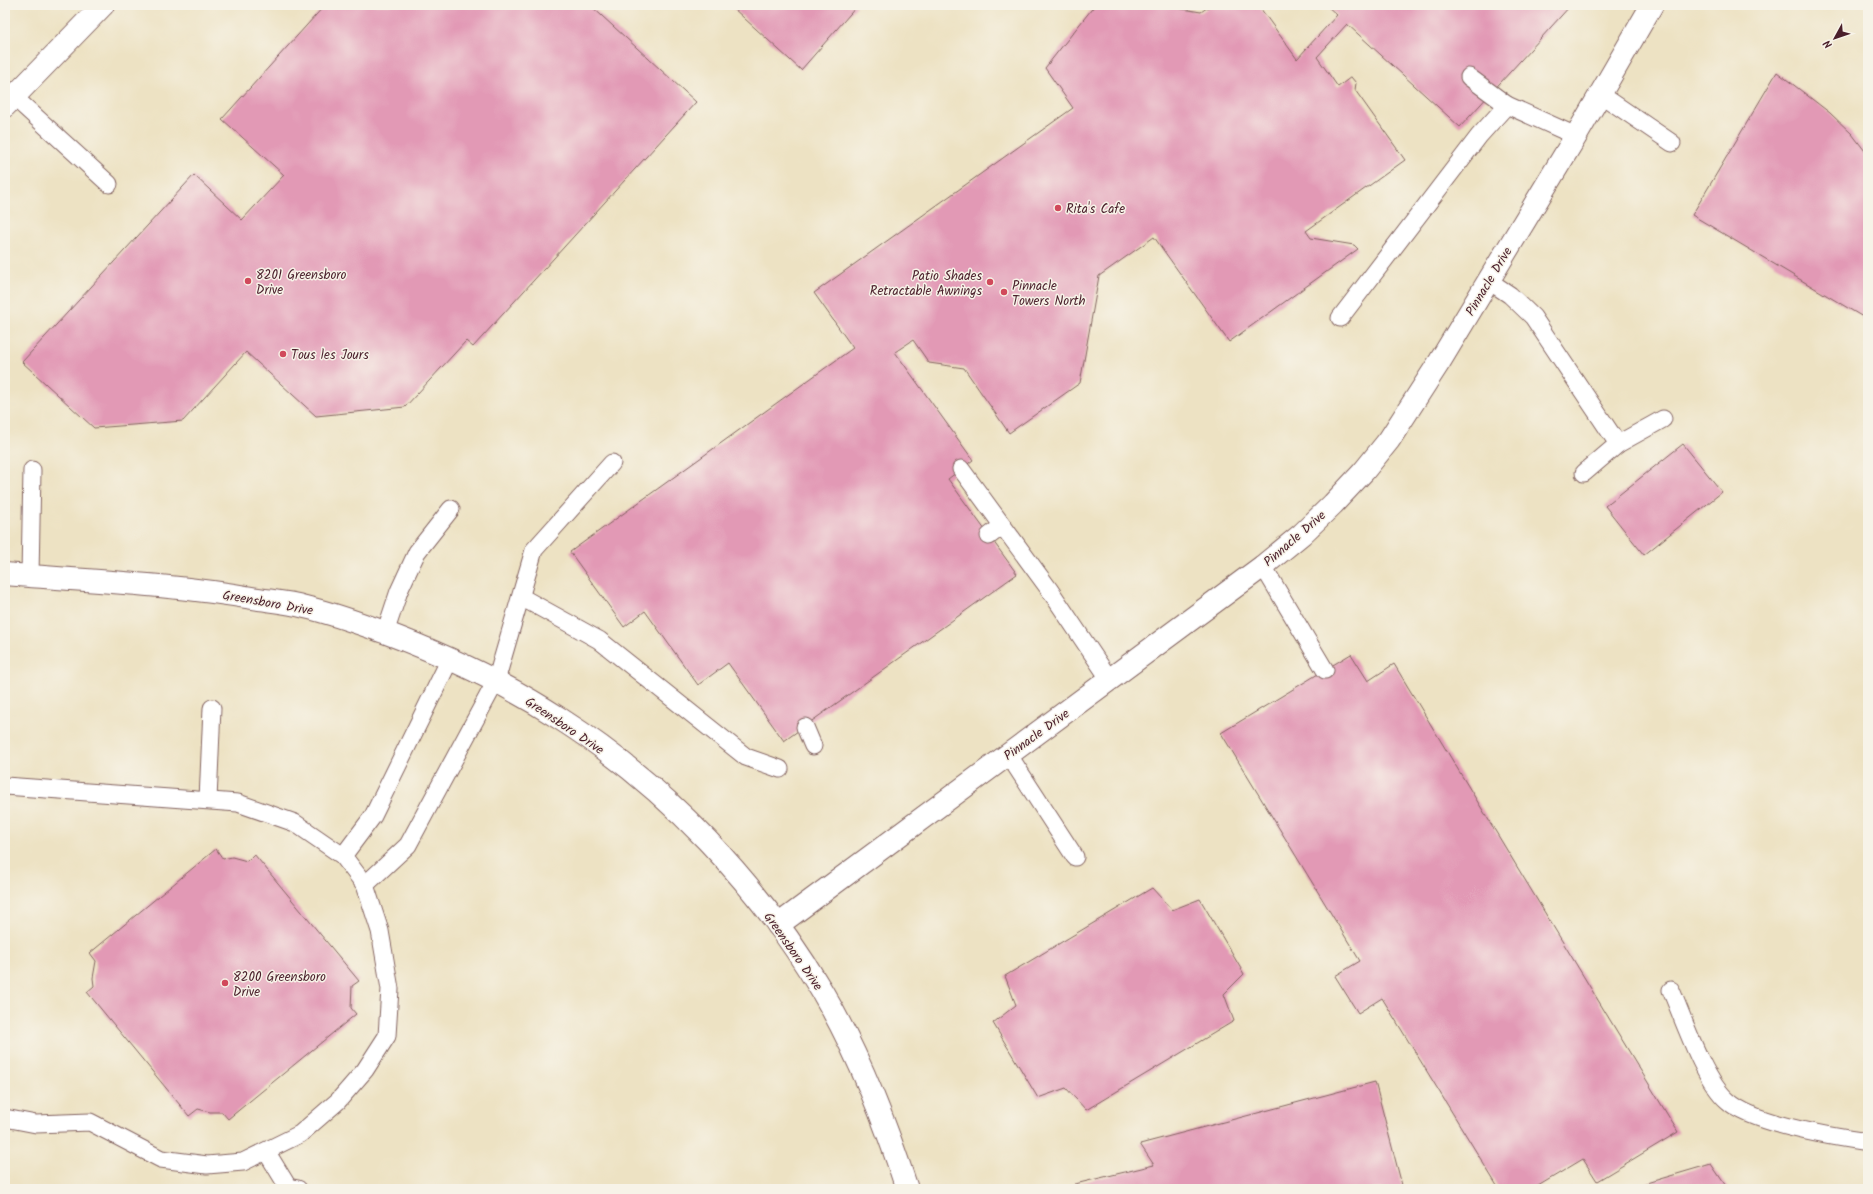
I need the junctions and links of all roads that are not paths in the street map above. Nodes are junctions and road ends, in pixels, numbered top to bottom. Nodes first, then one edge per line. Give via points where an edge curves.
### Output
1 (103, 5) edge
2 (1652, 5) edge
3 (1469, 77) dead end
4 (1600, 94) junction
5 (10, 102) edge
6 (1507, 105) junction
7 (1576, 136) junction
8 (1672, 142) dead end
9 (109, 184) dead end
10 (1489, 281) junction
11 (1340, 318) dead end
12 (1663, 419) dead end
13 (1618, 444) junction
14 (612, 463) dead end
15 (961, 469) dead end
16 (32, 470) dead end
17 (1584, 473) dead end
18 (450, 509) dead end
19 (1263, 566) junction
20 (5, 574) edge
21 (30, 576) junction
22 (521, 597) junction
23 (385, 633) junction
24 (450, 659) junction
25 (1325, 670) dead end
26 (1110, 680) junction
27 (496, 681) junction
28 (212, 708) dead end
29 (804, 727) dead end
30 (814, 746) dead end
31 (1008, 754) junction
32 (780, 769) dead end
33 (5, 786) edge
34 (208, 800) junction
35 (343, 856) junction
36 (1075, 857) dead end
37 (365, 885) junction
38 (778, 925) junction
39 (1671, 990) dead end
40 (5, 1118) edge
41 (1868, 1142) edge
42 (266, 1151) junction
43 (298, 1189) edge
44 (907, 1189) edge

1 - 5 street
2 - 4 street, Pinnacle Drive
3 - 6 lane
4 - 7 street, Pinnacle Drive
4 - 8 lane
5 - 9 lane
6 - 7 lane
6 - 11 lane via 1479,136
7 - 10 street, Pinnacle Drive
10 - 13 lane via 1510,295 1533,317
10 - 19 street, Pinnacle Drive via 1409,410 1369,465 1302,534
12 - 13 lane
13 - 17 lane
14 - 22 lane via 534,550
15 - 26 lane via 995,531 1049,589
16 - 21 lane
18 - 23 lane via 417,552 399,591
19 - 25 lane
19 - 26 street, Pinnacle Drive
20 - 21 street, Greensboro Drive
21 - 23 street, Greensboro Drive via 195,589 248,597 304,606
22 - 27 lane
22 - 32 lane via 600,640 746,757
23 - 24 street, Greensboro Drive
24 - 27 street, Greensboro Drive
24 - 35 lane via 373,816
26 - 31 street, Pinnacle Drive
27 - 37 lane via 408,845
27 - 38 street, Greensboro Drive via 560,718 620,761 679,813 722,856
28 - 34 lane
29 - 30 lane
31 - 36 lane
31 - 38 street, Pinnacle Drive
33 - 34 lane
34 - 35 lane via 238,803 295,823
35 - 37 lane
37 - 42 lane via 380,931 390,989 387,1036 365,1070 338,1101 300,1134
38 - 44 street, Greensboro Drive via 823,994 862,1068 890,1136
39 - 41 lane via 1703,1064 1728,1102 1787,1126
40 - 42 lane via 36,1124 90,1122 161,1159 207,1165 243,1162
42 - 43 lane via 288,1187

